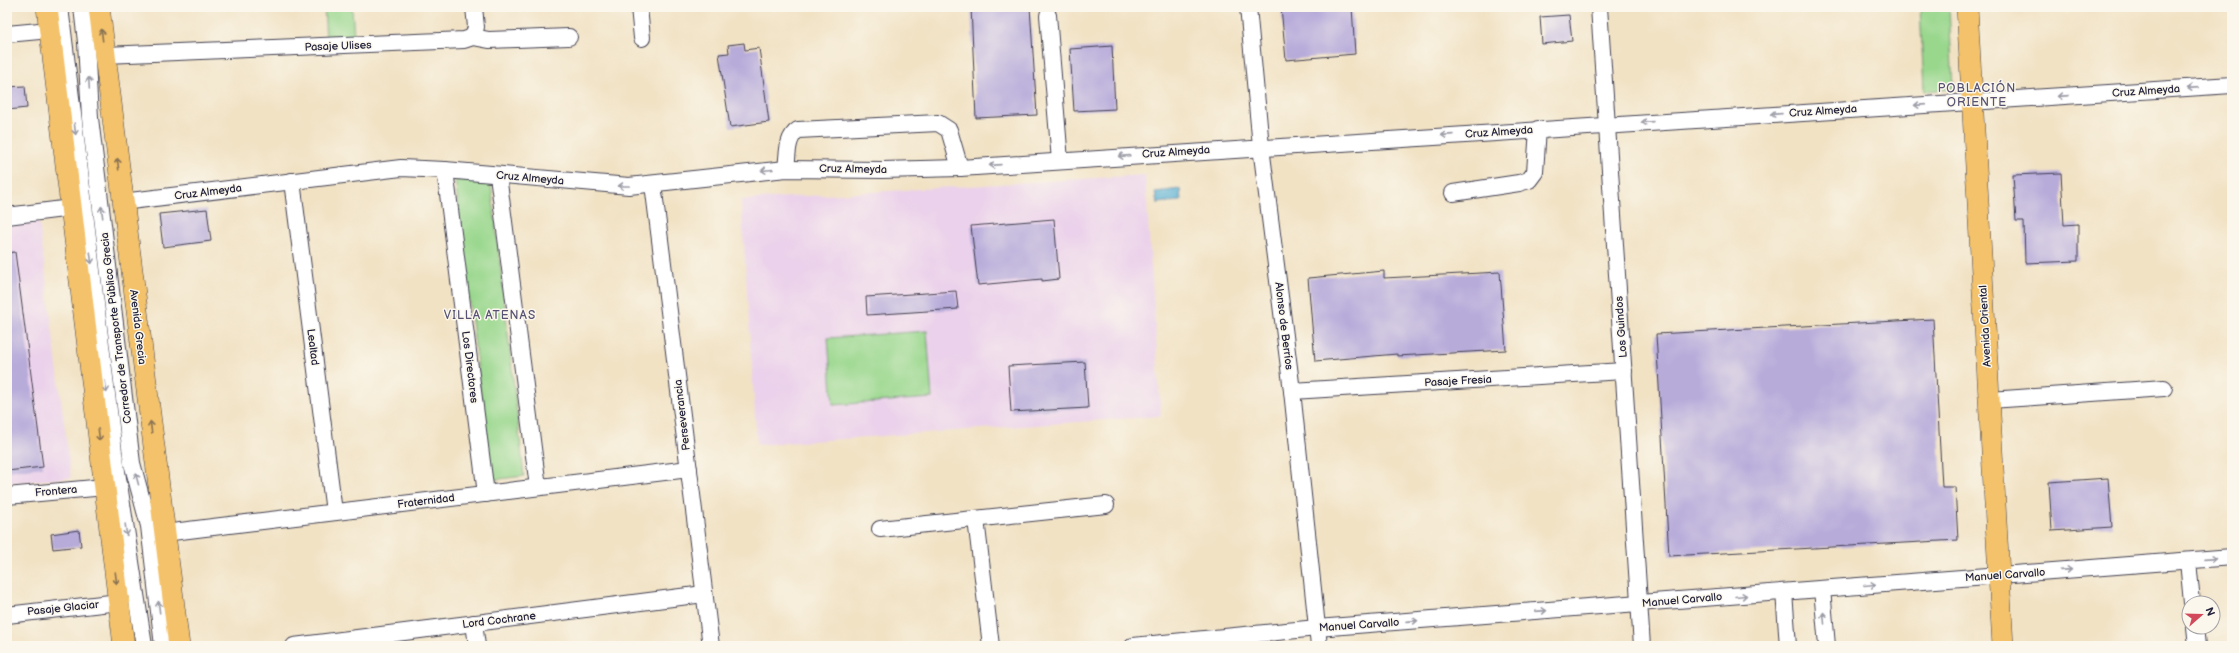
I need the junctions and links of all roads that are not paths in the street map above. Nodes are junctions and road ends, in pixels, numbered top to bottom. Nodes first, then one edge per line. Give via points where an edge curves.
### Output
1 (47, 7) edge
2 (60, 7) edge
3 (82, 7) edge
4 (99, 7) edge
5 (474, 7) edge
6 (639, 7) edge
7 (1248, 7) edge
8 (1599, 7) edge
9 (1967, 7) edge
10 (1048, 15) dead end
11 (50, 30) junction
12 (7, 34) edge
13 (473, 37) junction
14 (569, 37) dead end
15 (642, 38) dead end
16 (105, 55) junction
17 (2232, 85) edge
18 (1973, 102) junction
19 (1607, 125) junction
20 (1538, 129) junction
21 (1261, 146) junction
22 (1060, 160) junction
23 (960, 168) junction
24 (786, 169) junction
25 (445, 170) junction
26 (498, 175) junction
27 (292, 182) junction
28 (653, 184) junction
29 (1453, 193) dead end
30 (122, 202) junction
31 (71, 208) junction
32 (7, 216) edge
33 (1624, 371) junction
34 (2164, 388) dead end
35 (1292, 391) junction
36 (1990, 400) junction
37 (689, 469) junction
38 (105, 487) junction
39 (538, 487) junction
40 (486, 494) junction
41 (7, 496) edge
42 (1106, 505) dead end
43 (334, 512) junction
44 (976, 519) junction
45 (880, 529) dead end
46 (164, 533) junction
47 (2232, 557) edge
48 (2188, 561) junction
49 (2000, 575) junction
50 (1822, 589) junction
51 (1784, 592) junction
52 (704, 594) junction
53 (2191, 595) edge
54 (119, 602) junction
55 (1640, 604) junction
56 (7, 615) edge
57 (474, 623) junction
58 (1317, 628) junction
59 (2196, 635) edge
60 (124, 646) edge
61 (144, 646) edge
62 (163, 646) edge
63 (179, 646) edge
64 (294, 646) edge
65 (477, 646) edge
66 (711, 646) edge
67 (991, 646) edge
68 (1132, 646) edge
69 (1319, 646) edge
70 (1642, 646) edge
71 (1788, 646) edge
72 (1827, 646) edge
73 (2004, 646) edge
74 (2197, 646) edge

1 - 11 main road
2 -> 61 street, Corredor de Transporte Público Grecia via 114,452
62 -> 3 street, Corredor de Transporte Público Grecia via 149,526 131,455 90,118
16 -> 4 main road, Avenida Grecia
5 - 13 street via 476,27
6 - 15 street
7 - 21 street, Alonso de Berríos
8 - 19 street, Los Guindos
9 - 18 main road, Avenida Oriental
10 - 22 street
11 - 12 street
11 - 31 main road
13 - 14 street, Pasaje Ulises via 489,40
13 - 16 street, Pasaje Ulises via 464,40
30 -> 16 main road, Avenida Grecia
17 -> 18 street, Cruz Almeyda
18 -> 19 street, Cruz Almeyda
18 - 36 main road, Avenida Oriental
19 - 20 street, Cruz Almeyda
19 - 33 street, Los Guindos
20 -> 21 street, Cruz Almeyda
20 - 29 street via 1535,172 1529,180
21 -> 22 street, Cruz Almeyda
21 - 35 street, Alonso de Berríos
22 -> 23 street, Cruz Almeyda
23 - 24 street, Cruz Almeyda
23 - 24 street via 949,130 938,123 798,130 790,140
24 -> 28 street, Cruz Almeyda
25 - 26 street, Cruz Almeyda
25 - 27 street, Cruz Almeyda via 394,169
25 - 40 street, Los Directores
28 -> 26 street, Cruz Almeyda via 610,185
26 - 39 street
27 - 30 street, Cruz Almeyda
27 - 43 street, Lealtad
28 - 37 street, Perseverancia
46 -> 30 main road, Avenida Grecia
31 - 32 street
31 -> 38 main road
33 - 35 street, Pasaje Fresia
33 - 55 street, Los Guindos
34 - 36 street
35 - 58 street, Alonso de Berríos
36 - 49 main road, Avenida Oriental
37 - 39 street, Fraternidad
37 - 52 street, Perseverancia
38 - 41 street, Frontera
38 -> 54 main road
39 - 40 street, Fraternidad
40 - 43 street, Fraternidad
42 - 44 street
43 - 46 street, Fraternidad
44 - 45 street
44 - 67 street
46 - 63 main road, Avenida Grecia
48 -> 47 street, Manuel Carvallo
49 -> 48 street, Manuel Carvallo
48 - 53 street
50 -> 49 street, Manuel Carvallo
49 - 73 main road, Avenida Oriental
50 - 51 street, Manuel Carvallo
72 -> 50 street
55 -> 51 street, Manuel Carvallo
51 - 71 street
52 - 57 street, Lord Cochrane
52 - 66 street, Perseverancia
54 - 56 street, Pasaje Glaciar
54 - 60 main road
58 -> 55 street, Manuel Carvallo
55 - 70 street, Los Guindos
57 - 64 street, Lord Cochrane
57 - 65 street
58 - 68 street, Manuel Carvallo
58 - 69 street, Alonso de Berríos
59 - 74 street

